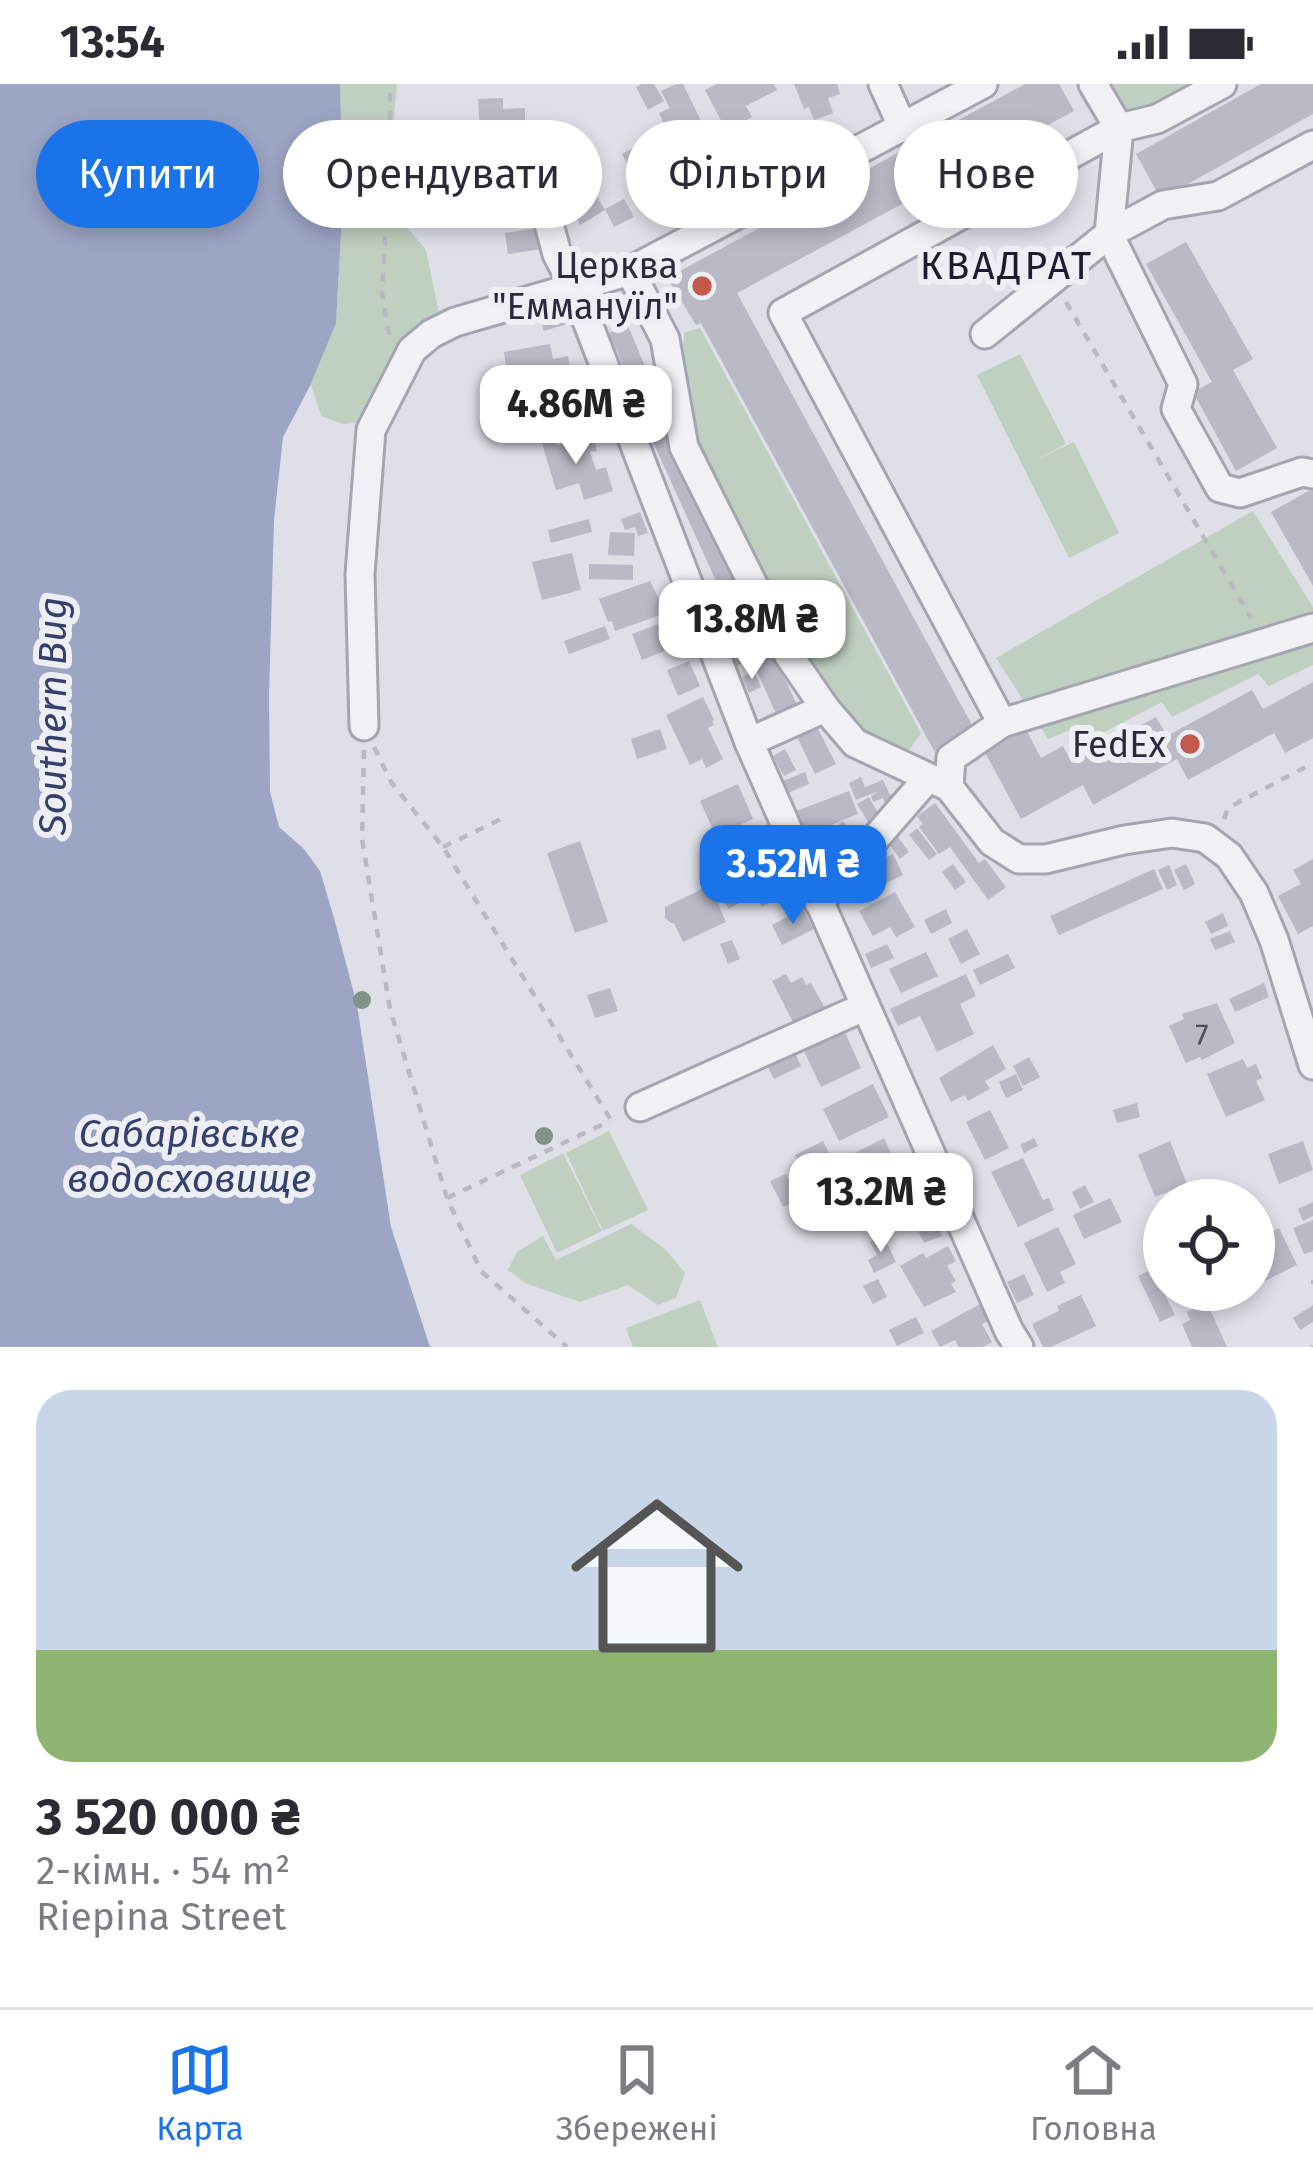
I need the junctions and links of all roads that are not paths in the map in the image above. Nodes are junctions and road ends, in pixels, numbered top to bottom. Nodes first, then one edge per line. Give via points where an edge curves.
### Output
1 (883, 84) edge
2 (983, 84) edge
3 (1093, 84) edge
4 (1222, 84) edge
5 (899, 120) edge
6 (918, 120) edge
7 (1119, 128) junction
8 (894, 133) edge
9 (1313, 145) edge
10 (550, 228) edge
11 (1109, 234) junction
12 (630, 271) junction
13 (574, 287) junction
14 (985, 334) dead end
15 (1313, 474) edge
16 (1313, 628) edge
17 (825, 708) junction
18 (1002, 723) junction
19 (364, 726) road end
20 (748, 742) junction
21 (938, 783) junction
22 (819, 903) junction
23 (864, 1007) junction
24 (1313, 1065) edge
25 (640, 1107) road end
26 (1019, 1347) edge

1 - 5 street
2 - 6 street
3 - 7 street
4 - 7 street via 1157,119
7 - 11 street
7 - 18 street via 783,313
8 - 12 street
9 - 11 street via 1218,196 1162,205
10 - 13 street
11 - 14 street
11 - 15 street via 1183,384 1176,409 1220,488 1240,493
12 - 13 street
12 - 17 street via 665,339 684,447 788,654
13 - 19 street via 431,334 412,350 370,430 359,574
13 - 20 street
16 - 18 street
17 - 20 street
17 - 21 street via 855,743
18 - 21 street via 950,758
20 - 22 street
21 - 22 street
21 - 24 street via 992,842 1019,859 1172,833 1205,838 1229,856 1274,940
22 - 23 street
23 - 25 street
23 - 26 street

